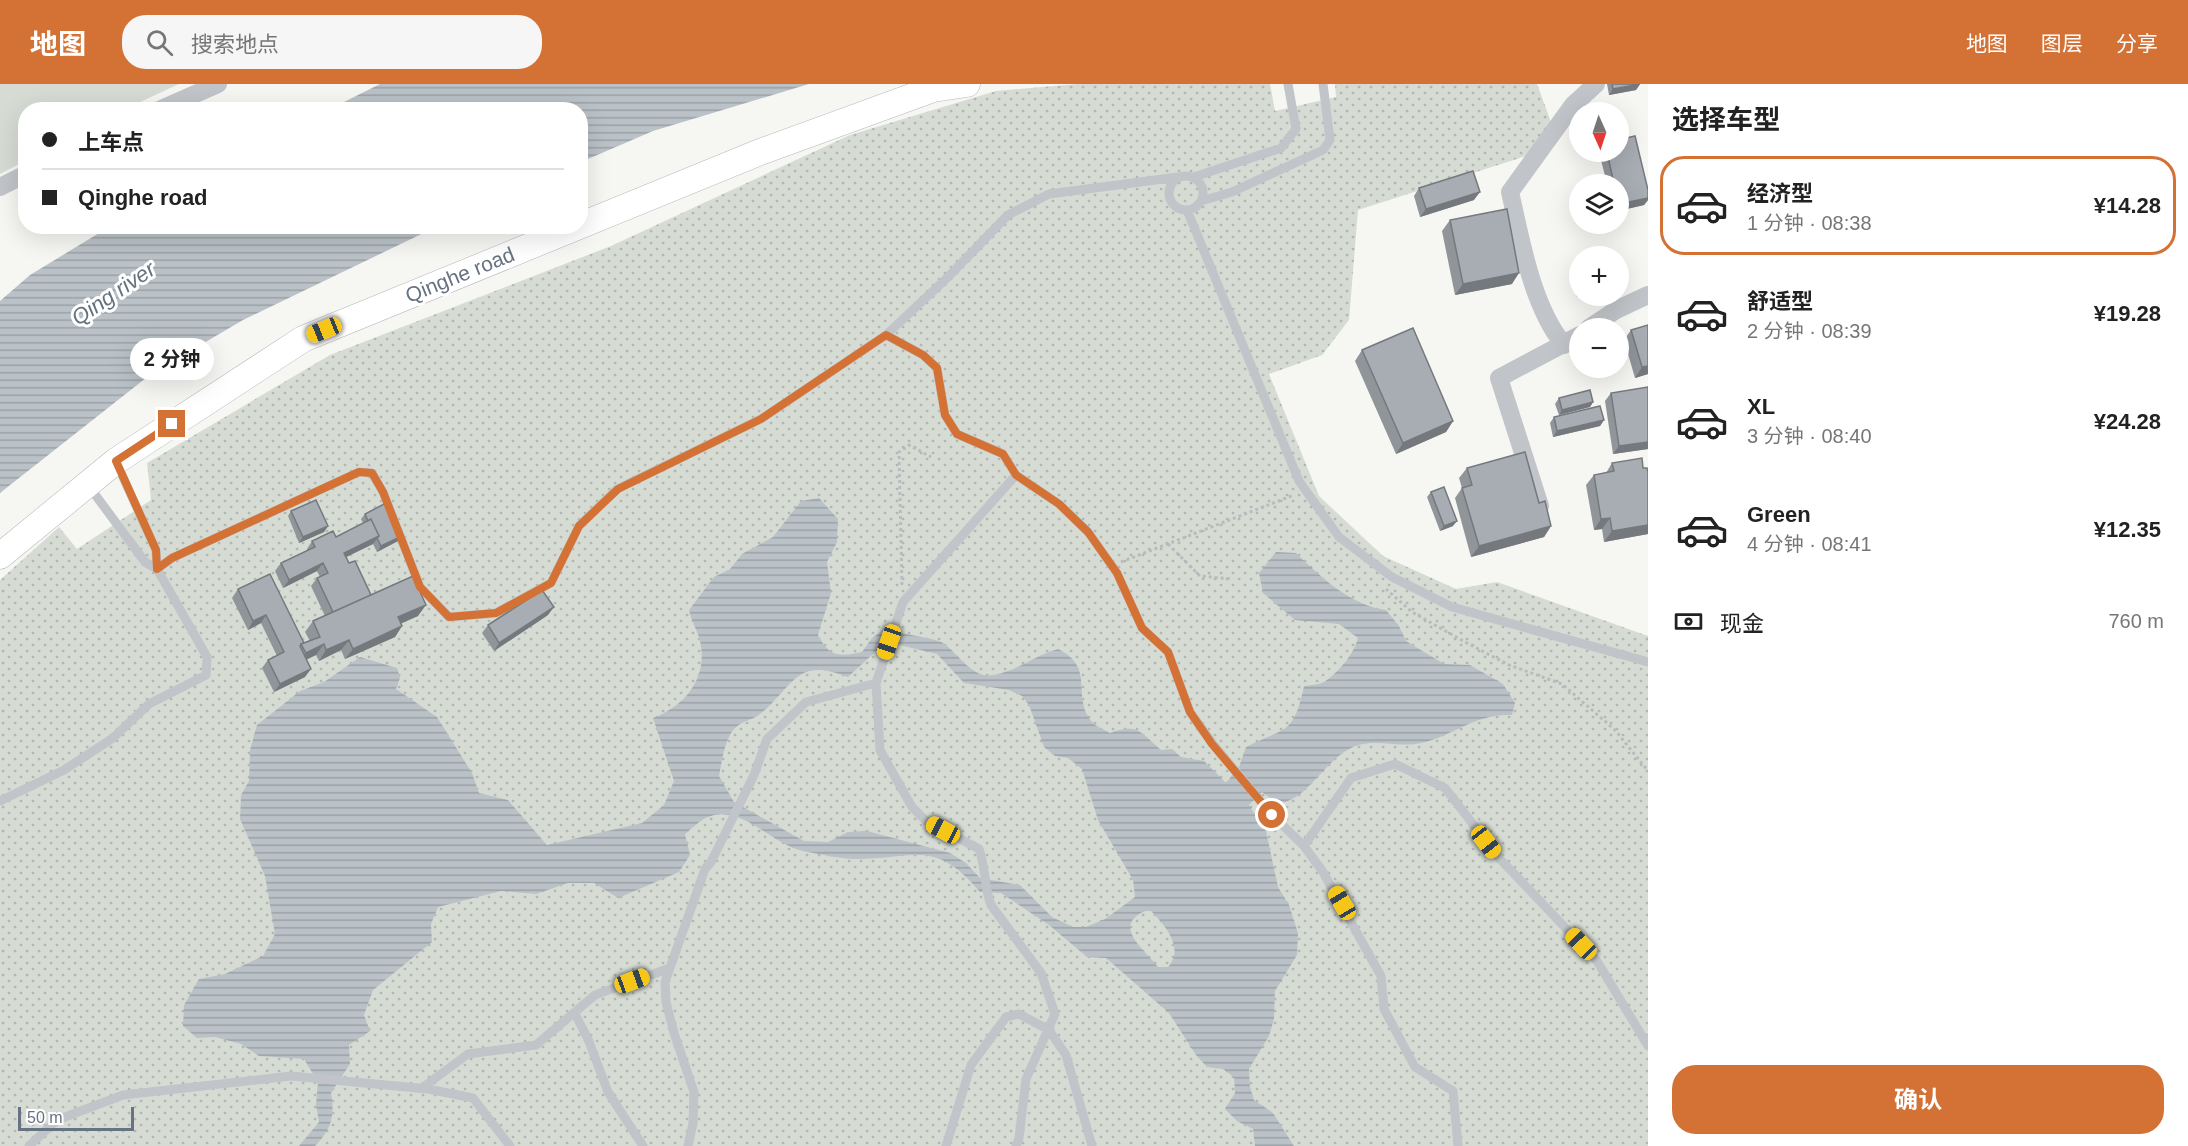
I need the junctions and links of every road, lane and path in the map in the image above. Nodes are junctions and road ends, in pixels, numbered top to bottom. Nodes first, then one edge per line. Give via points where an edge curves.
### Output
1 (218, 84) edge
2 (967, 84) edge
3 (1288, 84) edge
4 (1323, 84) edge
5 (1596, 84) edge
6 (177, 102) edge
7 (1178, 177) junction
8 (1194, 177) junction
9 (18, 178) edge
10 (0, 187) edge
11 (1201, 201) junction
12 (1187, 210) junction
13 (588, 222) edge
14 (560, 234) edge
15 (1648, 295) edge
16 (1604, 318) edge
17 (886, 335) junction
18 (1569, 339) edge
19 (1569, 342) edge
20 (931, 457) dead end
21 (116, 461) junction
22 (1016, 475) junction
23 (86, 483) junction
24 (1305, 490) junction
25 (1540, 506) edge
26 (1168, 544) junction
27 (0, 556) edge
28 (1111, 565) junction
29 (157, 569) junction
30 (1231, 579) dead end
31 (1385, 588) dead end
32 (903, 602) junction
33 (1648, 662) edge
34 (876, 683) junction
35 (1648, 771) edge
36 (0, 801) edge
37 (1304, 846) junction
38 (670, 968) junction
39 (575, 1014) junction
40 (1049, 1030) junction
41 (1648, 1046) edge
42 (422, 1088) junction
43 (29, 1146) edge
44 (510, 1146) edge
45 (643, 1146) edge
46 (688, 1146) edge
47 (946, 1146) edge
48 (1016, 1146) edge
49 (1092, 1146) edge
50 (1458, 1146) edge

1 - 6 street
2 - 13 street, Qinghe road via 933,89 760,152
3 - 8 lane via 1296,129 1281,148
4 - 11 lane via 1330,140 1323,150 1232,192
5 - 18 street via 1573,105 1510,192 1524,253 1542,305 1555,334
7 - 8 lane
7 - 12 lane via 1170,185 1169,197 1176,207
7 - 17 lane via 1049,194 1008,215
8 - 11 lane via 1202,185
9 - 10 street
11 - 12 lane
12 - 24 lane
14 - 21 street, Qinghe road via 303,339
15 - 16 street
17 - 22 lane via 923,355 937,368 945,415 957,434 1003,454
17 - 29 lane via 761,419 618,489 579,526 551,583 496,613 449,617 420,587 372,473 359,472 172,558
19 - 25 street via 1499,378
20 - 32 path via 909,445 899,452
21 - 23 street, Qinghe road
21 - 29 lane via 156,550
22 - 28 lane via 1066,511 1088,532
22 - 32 lane
23 - 27 street, Qinghe road
23 - 29 lane via 145,562
24 - 26 path
24 - 33 lane via 1339,537 1392,576 1452,607
26 - 28 path
26 - 30 path via 1200,576
28 - 37 lane via 1142,628 1168,652 1190,712 1272,815
29 - 36 lane via 207,657 206,675 149,704 113,738 64,770
31 - 35 path via 1412,612 1465,642 1509,665 1562,684 1615,730
32 - 34 lane
34 - 38 lane via 806,702 767,739 754,775 705,869
34 - 40 lane via 880,750 912,807 925,820 979,849 991,906 1041,973 1055,1014
37 - 41 lane via 1351,778 1395,764 1445,789 1500,860 1597,961
37 - 50 lane via 1329,881 1381,976 1384,1009 1415,1067 1453,1091
38 - 39 lane via 595,995
38 - 46 lane via 665,982 666,1002 694,1092
39 - 42 lane via 536,1045 468,1054
39 - 45 lane via 608,1092
40 - 47 lane via 1019,1014 1006,1017 998,1026 971,1065
40 - 48 lane via 1026,1079
40 - 49 lane via 1066,1055
42 - 43 lane via 291,1076 123,1095 57,1120
42 - 44 lane via 473,1098

